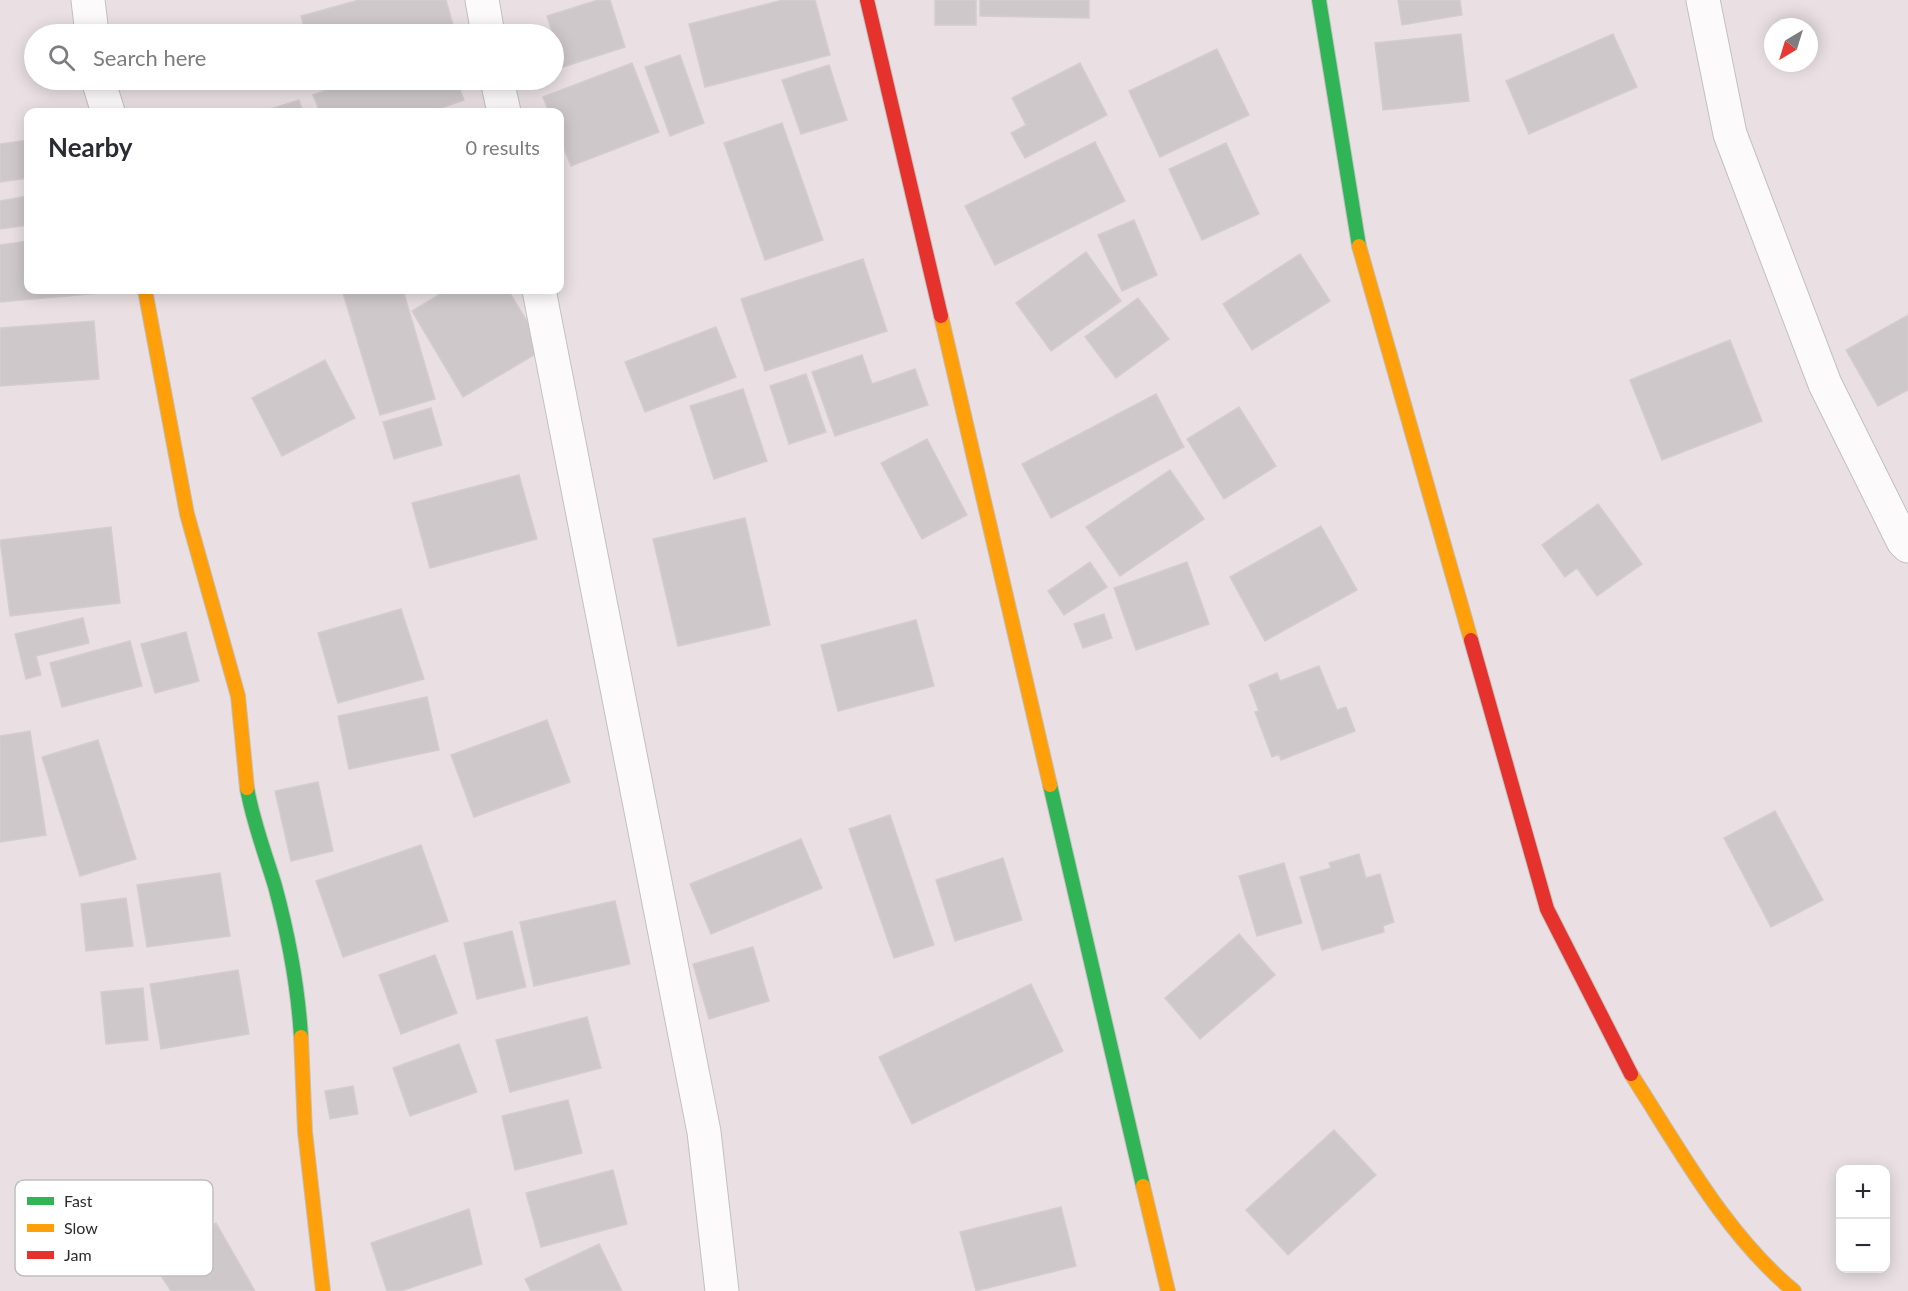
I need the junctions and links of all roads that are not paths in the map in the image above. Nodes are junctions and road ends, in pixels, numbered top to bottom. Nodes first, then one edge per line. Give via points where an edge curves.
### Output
1 (87, 0) edge
2 (482, 0) edge
3 (867, 0) edge
4 (1319, 0) edge
5 (1703, 0) edge
6 (91, 24) edge
7 (486, 24) edge
8 (101, 90) edge
9 (499, 90) edge
10 (107, 108) edge
11 (503, 108) edge
12 (147, 294) edge
13 (540, 294) edge
14 (1908, 546) edge
15 (323, 1291) edge
16 (722, 1291) edge
17 (1168, 1291) edge
18 (1794, 1291) edge

1 - 6 street
2 - 7 street
3 - 17 street
4 - 18 street via 1356,235 1547,909 1620,1057 1700,1182 1766,1268
5 - 14 street via 1730,134 1825,384
8 - 10 street
9 - 11 street
12 - 15 street via 187,514 238,696 250,805 275,887 292,968
13 - 16 street via 704,1132

